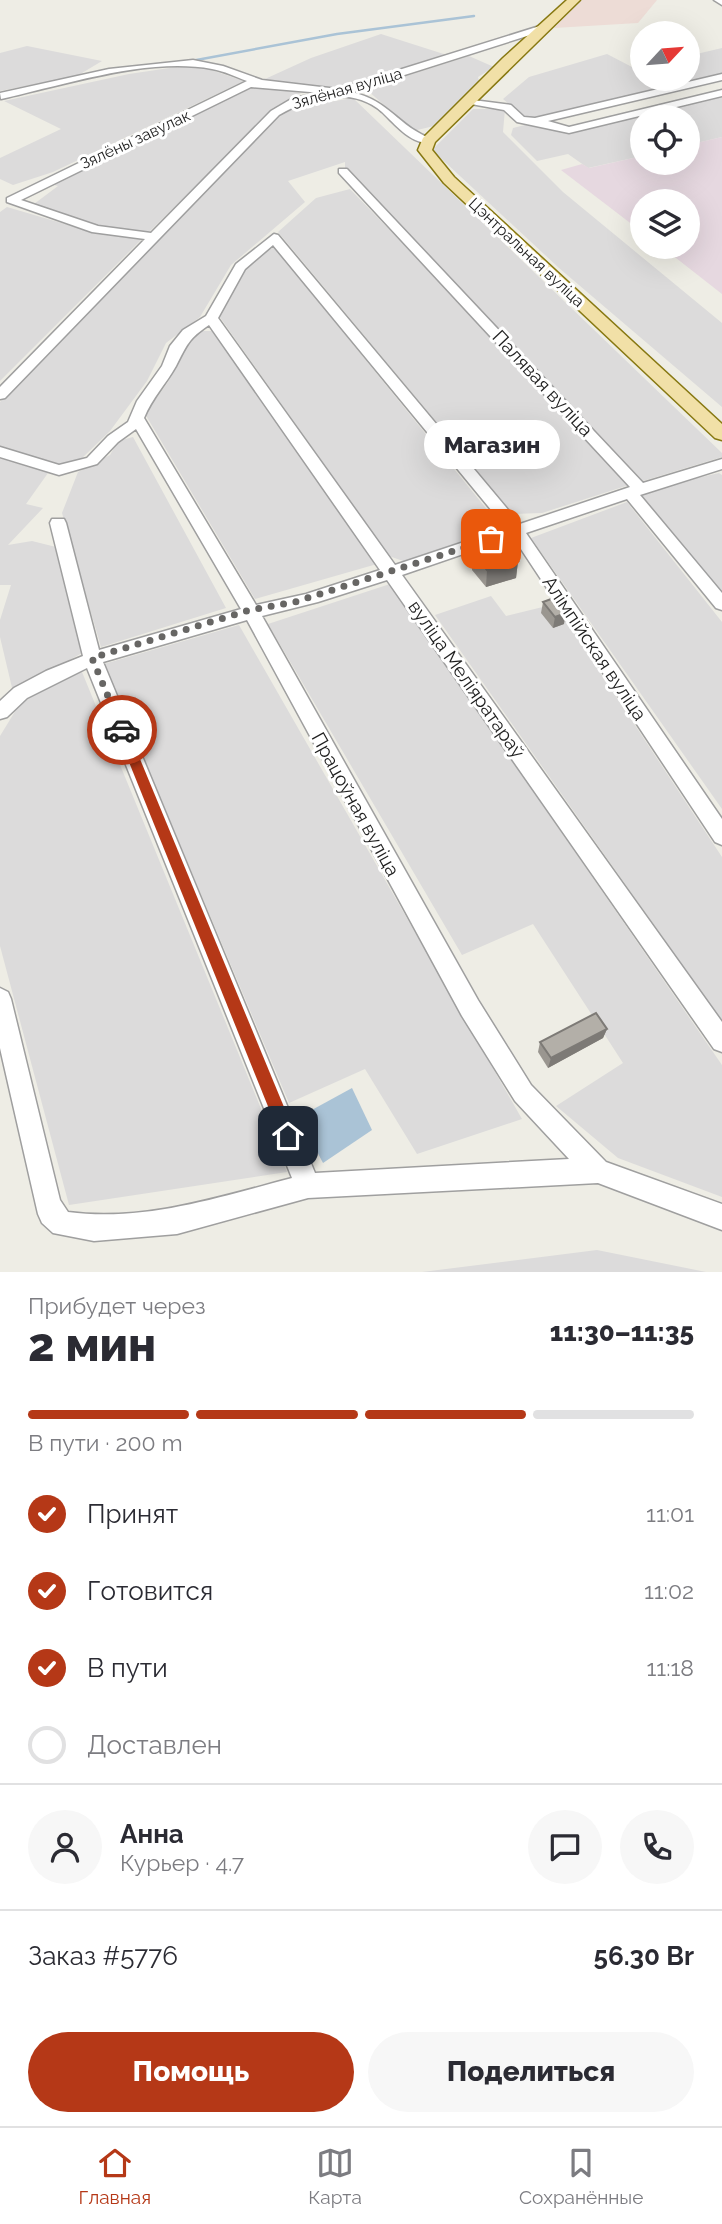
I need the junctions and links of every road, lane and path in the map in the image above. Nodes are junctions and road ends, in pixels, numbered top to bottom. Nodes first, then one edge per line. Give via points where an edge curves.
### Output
1 (574, 0) edge
2 (546, 27) junction
3 (722, 77) edge
4 (260, 83) junction
5 (722, 93) edge
6 (333, 94) junction
7 (1, 96) edge
8 (465, 102) junction
9 (535, 121) junction
10 (428, 141) junction
11 (344, 171) dead end
12 (153, 237) junction
13 (211, 318) junction
14 (0, 396) edge
15 (138, 418) junction
16 (722, 434) edge
17 (0, 452) edge
18 (722, 464) edge
19 (638, 488) junction
20 (58, 523) dead end
21 (516, 530) junction
22 (392, 573) junction
23 (722, 604) edge
24 (250, 610) junction
25 (92, 658) junction
26 (0, 712) edge
27 (722, 836) edge
28 (0, 999) edge
29 (722, 1041) edge
30 (598, 1171) junction
31 (309, 1186) junction
32 (722, 1217) edge

1 - 2 main road
2 - 6 street, Зялёная вуліца
2 - 8 main road
3 - 9 street
4 - 6 street, Зялёны завулак
4 - 7 street, Зялёны завулак via 213,65 181,64
4 - 12 street, Зялёны завулак via 240,87 11,200 96,229
5 - 9 street via 569,130
6 - 10 street, Зялёны завулак via 373,101 409,135
6 - 12 street, Зялёная вуліца via 297,100 275,113
8 - 9 street via 507,107 521,120
8 - 10 main road
10 - 16 main road, Цэнтральная вуліца via 428,158 449,180
11 - 19 street, Палявая вуліца
12 - 14 street, Зялёная вуліца
13 - 15 street via 177,346
13 - 21 street, Алімпійская вуліца via 240,267 274,238
13 - 22 street, вуліца Меліяратараў
15 - 17 street via 92,461 59,470
15 - 24 street, Працоўная вуліца
18 - 19 street
19 - 21 street
19 - 23 street, Палявая вуліца via 632,494 639,506
20 - 25 street
21 - 22 street
21 - 27 street, Алімпійская вуліца
22 - 24 street via 295,602
22 - 29 street, вуліца Меліяратараў
24 - 25 street
24 - 30 street, Працоўная вуліца via 470,1008 523,1093
25 - 26 street via 24,691
25 - 31 street
28 - 31 street via 47,1200 51,1214 62,1224 94,1228 177,1221
30 - 31 street
30 - 32 street

